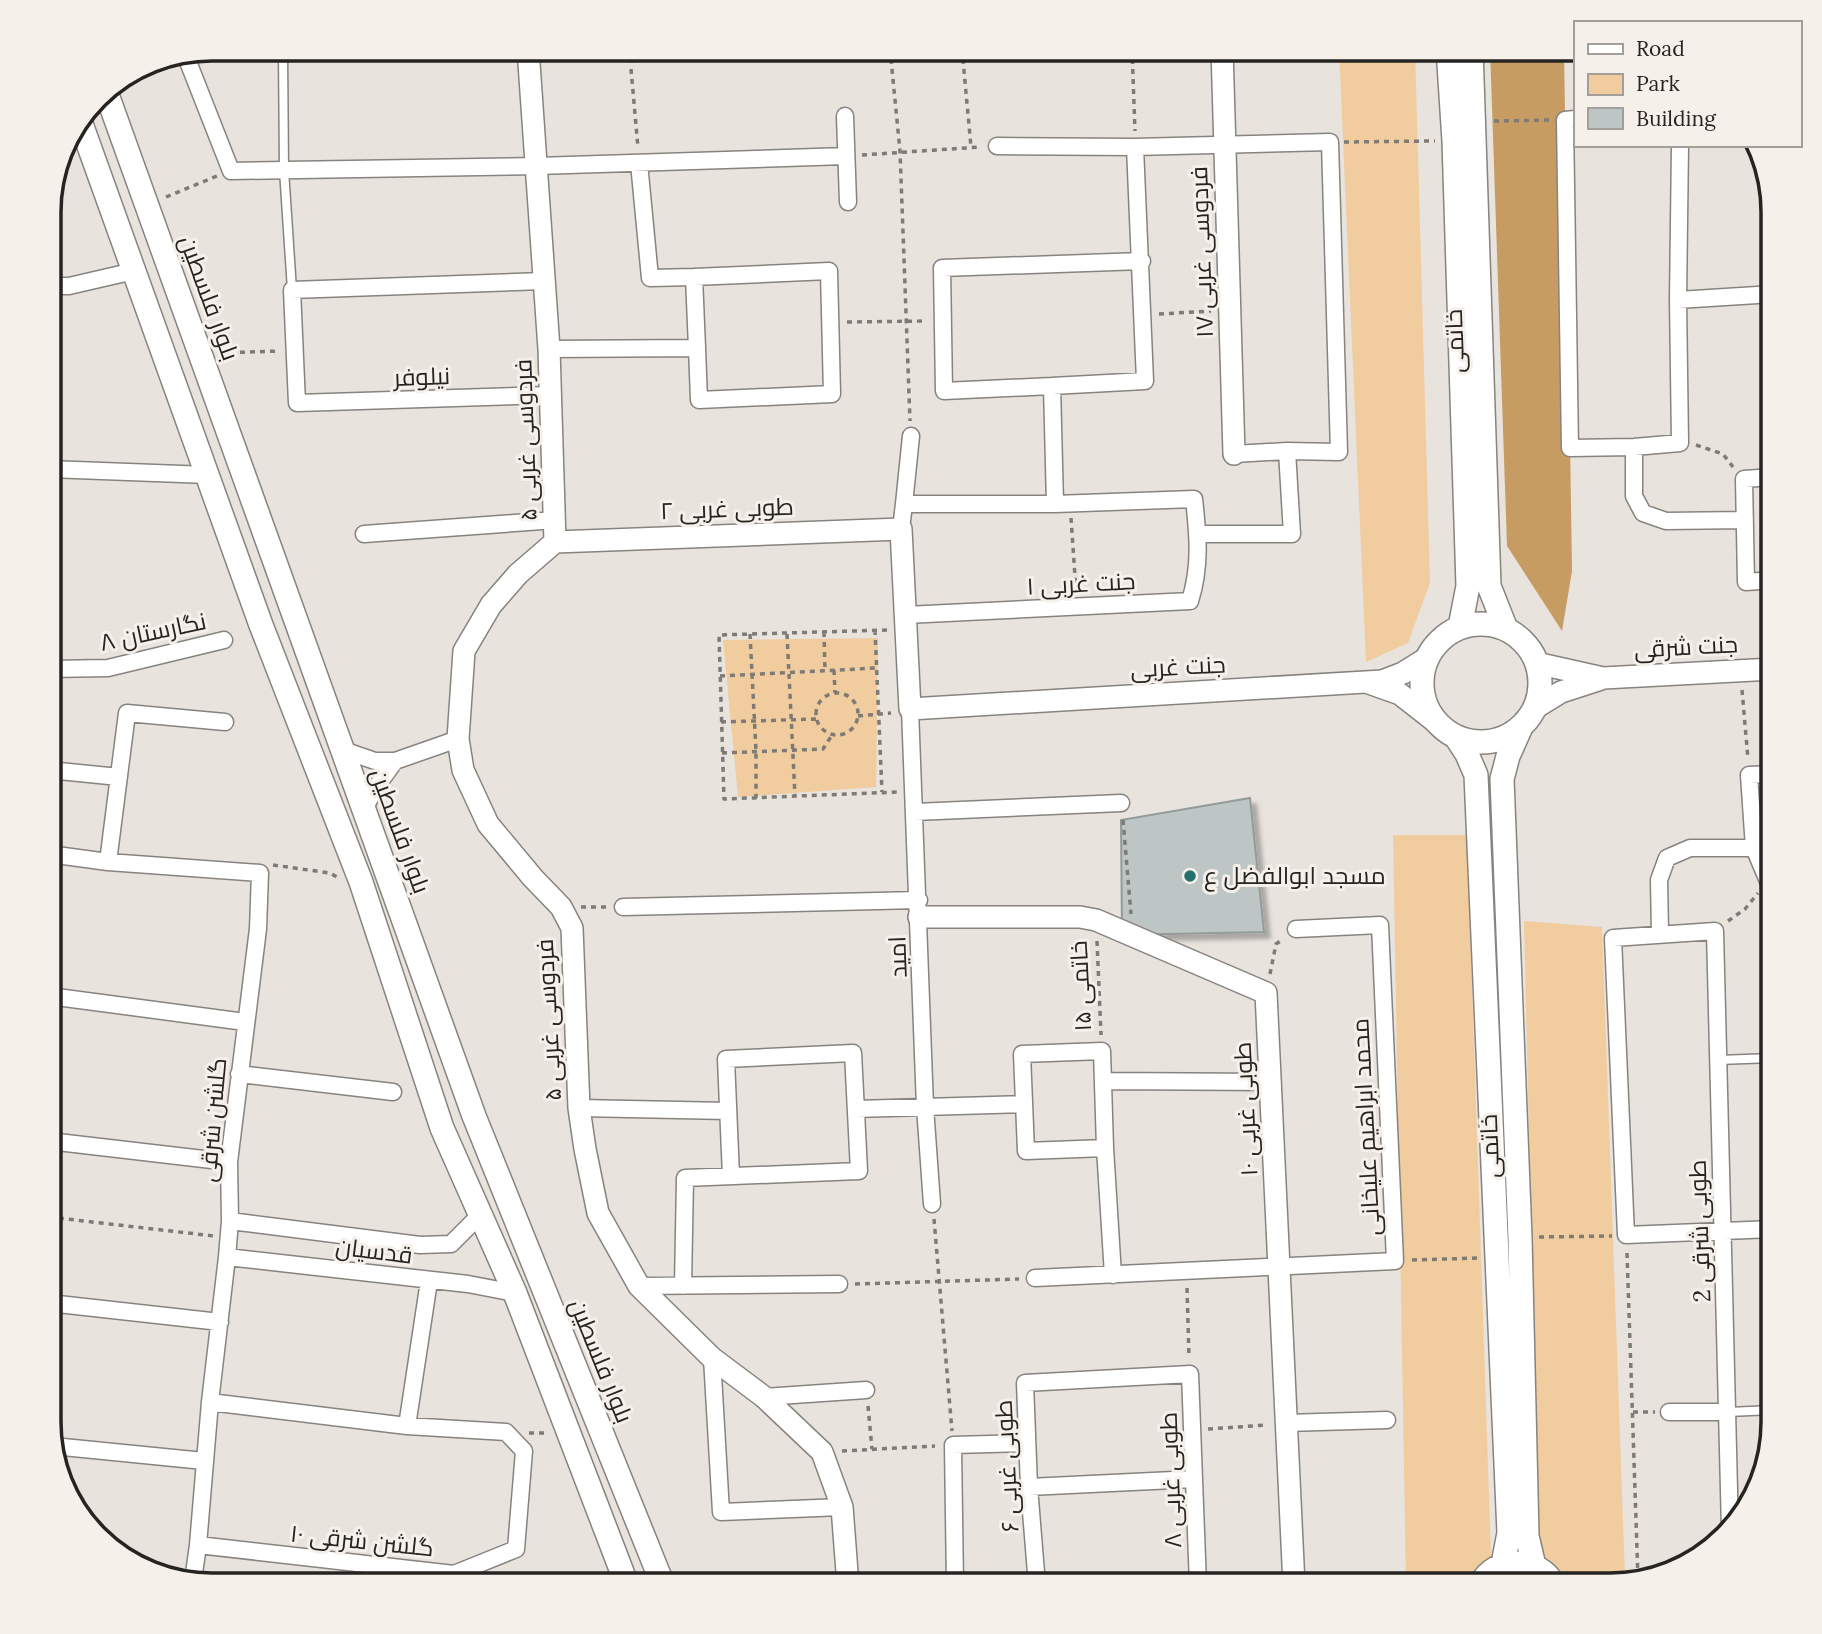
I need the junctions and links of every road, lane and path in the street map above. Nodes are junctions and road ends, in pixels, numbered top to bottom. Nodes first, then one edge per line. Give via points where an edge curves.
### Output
1 (963, 61) edge
2 (1132, 61) edge
3 (1222, 61) edge
4 (1449, 61) edge
5 (1472, 61) edge
6 (283, 62) edge
7 (529, 62) edge
8 (631, 62) edge
9 (891, 62) edge
10 (189, 63) edge
11 (110, 102) edge
12 (845, 116) dead end
13 (1570, 120) edge
14 (1475, 121) junction
15 (84, 133) edge
16 (1454, 141) junction
17 (1330, 142) junction
18 (1225, 143) junction
19 (996, 146) joint
20 (1135, 146) junction
21 (971, 147) junction
22 (1680, 147) edge
23 (900, 151) junction
24 (846, 156) junction
25 (639, 163) junction
26 (537, 166) junction
27 (284, 170) junction
28 (231, 171) junction
29 (848, 202) dead end
30 (148, 204) junction
31 (1142, 261) junction
32 (134, 271) junction
33 (694, 277) junction
34 (543, 281) junction
35 (62, 286) edge
36 (292, 290) junction
37 (1760, 295) edge
38 (1678, 300) junction
39 (1230, 309) junction
40 (1143, 315) junction
41 (906, 321) junction
42 (942, 321) junction
43 (831, 322) junction
44 (697, 348) junction
45 (550, 349) junction
46 (295, 350) junction
47 (201, 354) junction
48 (1052, 386) junction
49 (550, 396) junction
50 (911, 436) joint
51 (1680, 443) junction
52 (1634, 447) junction
53 (1287, 451) junction
54 (1234, 454) joint
55 (62, 469) edge
56 (208, 475) junction
57 (1760, 478) edge
58 (1744, 479) junction
59 (1063, 503) junction
60 (904, 504) junction
61 (556, 520) junction
62 (1745, 520) junction
63 (901, 529) junction
64 (364, 534) dead end
65 (1198, 534) junction
66 (555, 542) junction
67 (1760, 581) edge
68 (1077, 607) junction
69 (906, 622) junction
70 (1460, 627) junction
71 (1506, 629) junction
72 (875, 630) junction
73 (824, 632) junction
74 (787, 633) junction
75 (750, 634) junction
76 (224, 640) dead end
77 (1427, 658) junction
78 (1536, 663) junction
79 (877, 668) junction
80 (62, 669) edge
81 (834, 670) junction
82 (1760, 670) edge
83 (825, 671) junction
84 (1741, 671) junction
85 (789, 673) junction
86 (751, 674) junction
87 (720, 676) junction
88 (1603, 678) junction
89 (1367, 682) junction
90 (835, 693) junction
91 (1535, 708) junction
92 (910, 709) junction
93 (878, 715) junction
94 (858, 716) junction
95 (816, 719) junction
96 (792, 720) junction
97 (754, 721) junction
98 (225, 722) dead end
99 (721, 722) junction
100 (1437, 723) junction
101 (1521, 727) junction
102 (832, 735) junction
103 (1455, 737) junction
104 (458, 739) junction
105 (343, 750) junction
106 (794, 750) junction
107 (756, 751) junction
108 (722, 752) junction
109 (395, 761) junction
110 (62, 771) edge
111 (1749, 775) junction
112 (1760, 775) edge
113 (119, 777) junction
114 (914, 791) junction
115 (882, 792) junction
116 (795, 796) junction
117 (756, 798) junction
118 (1121, 803) joint
119 (365, 808) junction
120 (915, 812) junction
121 (1754, 848) junction
122 (62, 856) edge
123 (1761, 861) edge
124 (108, 862) junction
125 (260, 873) junction
126 (361, 882) junction
127 (1761, 892) edge
128 (561, 907) junction
129 (623, 907) joint
130 (919, 908) junction
131 (1096, 920) junction
132 (1296, 929) joint
133 (1715, 931) junction
134 (1660, 934) junction
135 (1134, 936) junction
136 (1266, 993) junction
137 (62, 998) edge
138 (246, 1022) junction
139 (1102, 1051) junction
140 (1761, 1058) edge
141 (1718, 1060) junction
142 (239, 1074) junction
143 (1103, 1081) junction
144 (1271, 1082) junction
145 (393, 1092) dead end
146 (1024, 1104) junction
147 (925, 1107) junction
148 (579, 1108) junction
149 (856, 1109) junction
150 (728, 1111) junction
151 (474, 1116) junction
152 (442, 1128) junction
153 (62, 1143) edge
154 (1105, 1148) junction
155 (229, 1162) junction
156 (731, 1176) junction
157 (932, 1204) joint
158 (481, 1214) junction
159 (62, 1218) edge
160 (229, 1229) junction
161 (1761, 1229) edge
162 (1723, 1231) junction
163 (1626, 1235) junction
164 (1520, 1238) junction
165 (227, 1257) junction
166 (1498, 1257) junction
167 (1395, 1261) junction
168 (1279, 1268) junction
169 (1186, 1272) junction
170 (1113, 1275) junction
171 (1035, 1278) joint
172 (429, 1280) junction
173 (940, 1282) junction
174 (839, 1284) joint
175 (639, 1286) junction
176 (683, 1286) junction
177 (515, 1293) junction
178 (62, 1304) edge
179 (220, 1322) junction
180 (712, 1358) junction
181 (1190, 1374) junction
182 (866, 1390) joint
183 (764, 1396) junction
184 (210, 1402) junction
185 (1761, 1411) edge
186 (1669, 1412) dead end
187 (1728, 1412) junction
188 (1387, 1420) dead end
189 (1286, 1423) junction
190 (408, 1426) junction
191 (1192, 1430) junction
192 (506, 1432) junction
193 (569, 1433) junction
194 (1027, 1443) junction
195 (953, 1445) junction
196 (64, 1447) edge
197 (872, 1449) junction
198 (822, 1452) junction
199 (204, 1461) junction
200 (1194, 1479) junction
201 (1029, 1486) junction
202 (842, 1507) junction
203 (1730, 1513) edge
204 (198, 1545) junction
205 (1503, 1564) junction
206 (1534, 1566) junction
207 (1638, 1570) edge
208 (194, 1571) edge
209 (445, 1573) edge
210 (456, 1573) edge
211 (622, 1573) edge
212 (658, 1573) edge
213 (847, 1573) edge
214 (955, 1573) edge
215 (1036, 1573) edge
216 (1198, 1573) edge
217 (1293, 1573) edge
218 (1490, 1573) edge
219 (1545, 1573) edge

1 - 21 path
2 - 20 path
3 - 18 street, فردوسی غربی ۱۷
4 - 16 main road, خاتمی
5 - 14 main road, خاتمی
6 - 27 lane
7 - 26 street, فردوسی غربی ۵
8 - 25 path
9 - 23 path
10 - 28 street
11 - 30 main road, بلوار فلسطین
12 - 24 street
13 - 14 path
13 - 52 street via 1570,448
14 - 71 main road, خاتمی via 1489,586
15 - 32 main road
16 - 17 path
16 - 70 main road, خاتمی via 1468,586
17 - 18 street
17 - 53 street via 1339,452
18 - 20 street
18 - 39 street, فردوسی غربی ۱۷
19 - 20 street
19 - 21 path
20 - 31 street
21 - 23 path
22 - 38 street
23 - 24 path
23 - 41 path
24 - 25 street
24 - 29 street
25 - 26 street
25 - 33 street via 650,278
26 - 27 street
26 - 34 street, فردوسی غربی ۵
27 - 28 street
27 - 36 lane
28 - 30 path
30 - 47 main road, بلوار فلسطین
31 - 40 street
31 - 42 street via 942,268
32 - 35 street
32 - 56 main road
33 - 43 street via 829,271
33 - 44 street
34 - 36 street
34 - 45 street, فردوسی غربی ۵
36 - 46 street
37 - 38 street
38 - 51 street
39 - 40 path
39 - 54 street, فردوسی غربی ۱۷
40 - 48 street via 1145,381
41 - 42 path
41 - 43 path
41 - 50 path
42 - 48 street via 944,391
43 - 44 street via 832,394 699,400
44 - 45 street
45 - 49 street, فردوسی غربی ۵
46 - 47 path
46 - 49 street, نیلوفر via 297,403
47 - 105 main road, بلوار فلسطین
48 - 59 street
49 - 61 street, فردوسی غربی ۵
50 - 60 street
51 - 52 street
51 - 58 path via 1723,454
52 - 62 street via 1634,496 1643,513 1666,521
53 - 54 street
53 - 65 street via 1292,534
55 - 56 street
56 - 126 main road
57 - 58 street
58 - 62 street
59 - 60 street
59 - 65 street via 1194,499
59 - 68 path
60 - 63 street
61 - 64 street
61 - 66 street, فردوسی غربی ۵
62 - 67 street via 1746,582
63 - 66 street, طوبی غربی ۲
63 - 69 street
65 - 68 street, جنت غربی ۱ via 1198,576 1190,601
66 - 104 street, فردوسی غربی ۵ via 500,595 464,651
68 - 69 street, جنت غربی ۱
69 - 72 path
69 - 92 street
70 - 71 main road via 1475,624
70 - 77 main road via 1435,645
71 - 78 main road via 1524,643
72 - 73 path
72 - 79 path
73 - 74 path
73 - 83 path
74 - 75 path
74 - 85 path
75 - 86 path
75 - 87 path via 719,635
76 - 80 street, نگارستان ۸ via 108,668
77 - 89 street via 1403,673
77 - 100 main road via 1422,692
78 - 88 street
78 - 91 main road via 1540,678
79 - 81 path
79 - 93 path
81 - 83 path
81 - 90 path
82 - 84 street, جنت شرقی
83 - 85 path
84 - 88 street, جنت شرقی
84 - 111 path
85 - 86 path
85 - 96 path
86 - 87 path
86 - 97 path
87 - 99 path
88 - 91 street via 1561,692
89 - 92 street, جنت غربی
89 - 100 street, جنت غربی via 1400,694
90 - 94 path via 847,695 856,704
90 - 95 path via 824,697
91 - 101 main road
92 - 93 path
92 - 114 street, امید
93 - 94 path
93 - 115 path
94 - 102 path via 854,727
95 - 96 path
95 - 102 path
96 - 97 path
96 - 106 path
97 - 99 path
97 - 107 path
98 - 113 street via 127,713
99 - 108 path
100 - 103 main road
101 - 103 main road via 1490,741
101 - 164 main road, خاتمی via 1502,779
102 - 106 path via 823,749
103 - 166 main road, خاتمی via 1476,775
104 - 109 street
104 - 128 street, فردوسی غربی ۵ via 463,770 488,824
105 - 109 street via 375,761
105 - 119 main road, بلوار فلسطین
106 - 107 path
106 - 116 path
107 - 108 path
107 - 117 path
108 - 117 path via 724,799
109 - 119 street
110 - 113 street
111 - 112 street
111 - 121 street
113 - 124 street
114 - 115 path
114 - 120 street, امید
115 - 116 path
116 - 117 path
118 - 120 street
118 - 135 path
119 - 151 main road, بلوار فلسطین
120 - 130 street, امید
121 - 123 street
121 - 134 street via 1690,848 1667,859 1659,880
122 - 124 street
124 - 125 street
125 - 126 path via 269,865
125 - 138 street, گلشن شرقی
126 - 152 main road
127 - 133 path
128 - 129 path
128 - 148 street, فردوسی غربی ۵ via 572,928
129 - 130 street
130 - 131 street
130 - 147 street, امید
131 - 135 street
131 - 139 path, خاتمی ۱۵
132 - 136 path via 1276,944
132 - 167 street, محمد ابراهیم علیخانی via 1380,925
133 - 134 street
133 - 141 street, طوبی شرقی 2
134 - 163 street via 1613,938
135 - 136 street
136 - 144 street, طوبی غربی ۱۰
137 - 138 street
138 - 142 street, گلشن شرقی
139 - 143 street
139 - 146 street via 1023,1054
140 - 141 lane
141 - 162 street, طوبی شرقی 2
142 - 145 street
142 - 155 street, گلشن شرقی
143 - 144 street
143 - 154 street
144 - 168 street, طوبی غربی ۱۰
146 - 147 street
146 - 154 street via 1026,1150
147 - 149 street
147 - 157 street, امید
148 - 150 street
148 - 175 street, فردوسی غربی ۵ via 598,1213
149 - 150 street via 853,1053 726,1059
149 - 156 street via 859,1171
150 - 156 street
151 - 152 main road
151 - 212 main road, بلوار فلسطین
152 - 158 main road
153 - 155 street
154 - 170 street
155 - 160 street, گلشن شرقی
156 - 176 street via 685,1178
157 - 173 path
158 - 160 street, قدسیان via 451,1244
158 - 177 main road
159 - 160 path
160 - 165 street, گلشن شرقی
161 - 162 street
162 - 163 street
162 - 187 street, طوبی شرقی 2
163 - 164 path
163 - 207 path
164 - 206 main road, خاتمی via 1527,1536
165 - 172 street, قدسیان
165 - 179 street, گلشن شرقی
166 - 167 path
166 - 205 main road, خاتمی via 1510,1533
167 - 168 street, محمد ابراهیم علیخانی
168 - 169 street, محمد ابراهیم علیخانی
168 - 189 street, طوبی غربی ۱۰
169 - 170 street, محمد ابراهیم علیخانی
169 - 181 path
170 - 171 street, محمد ابراهیم علیخانی
171 - 173 path
172 - 177 street, قدسیان
172 - 190 street
173 - 174 path
173 - 195 path
174 - 176 street
175 - 176 street
175 - 180 street, فردوسی غربی ۵
177 - 193 main road
178 - 179 street
179 - 184 street, گلشن شرقی
180 - 183 street, فردوسی غربی ۵
180 - 202 street via 720,1512
181 - 191 street, طوبی غربی ۸
181 - 194 street, طوبی غربی ۶ via 1024,1383
182 - 183 street
182 - 197 path
183 - 198 street, فردوسی غربی ۵
184 - 190 street
184 - 199 street, گلشن شرقی
185 - 187 lane
186 - 187 street
187 - 203 street, طوبی شرقی 2
188 - 189 street
189 - 191 path
189 - 217 street, طوبی غربی ۱۰
190 - 192 street
191 - 200 street, طوبی غربی ۸
192 - 193 path
192 - 210 street, گلشن شرقی ۱۰ via 524,1451 516,1549
193 - 211 main road
194 - 195 street
194 - 201 street, طوبی غربی ۶
195 - 197 path
195 - 214 street
196 - 199 street
197 - 198 path
198 - 202 street, فردوسی غربی ۵
199 - 204 street, گلشن شرقی
200 - 201 street
200 - 216 street, طوبی غربی ۸
201 - 215 street, طوبی غربی ۶
202 - 213 street, فردوسی غربی ۵
204 - 208 street, گلشن شرقی
204 - 209 street, گلشن شرقی ۱۰
205 - 206 main road
205 - 218 main road
206 - 219 main road

